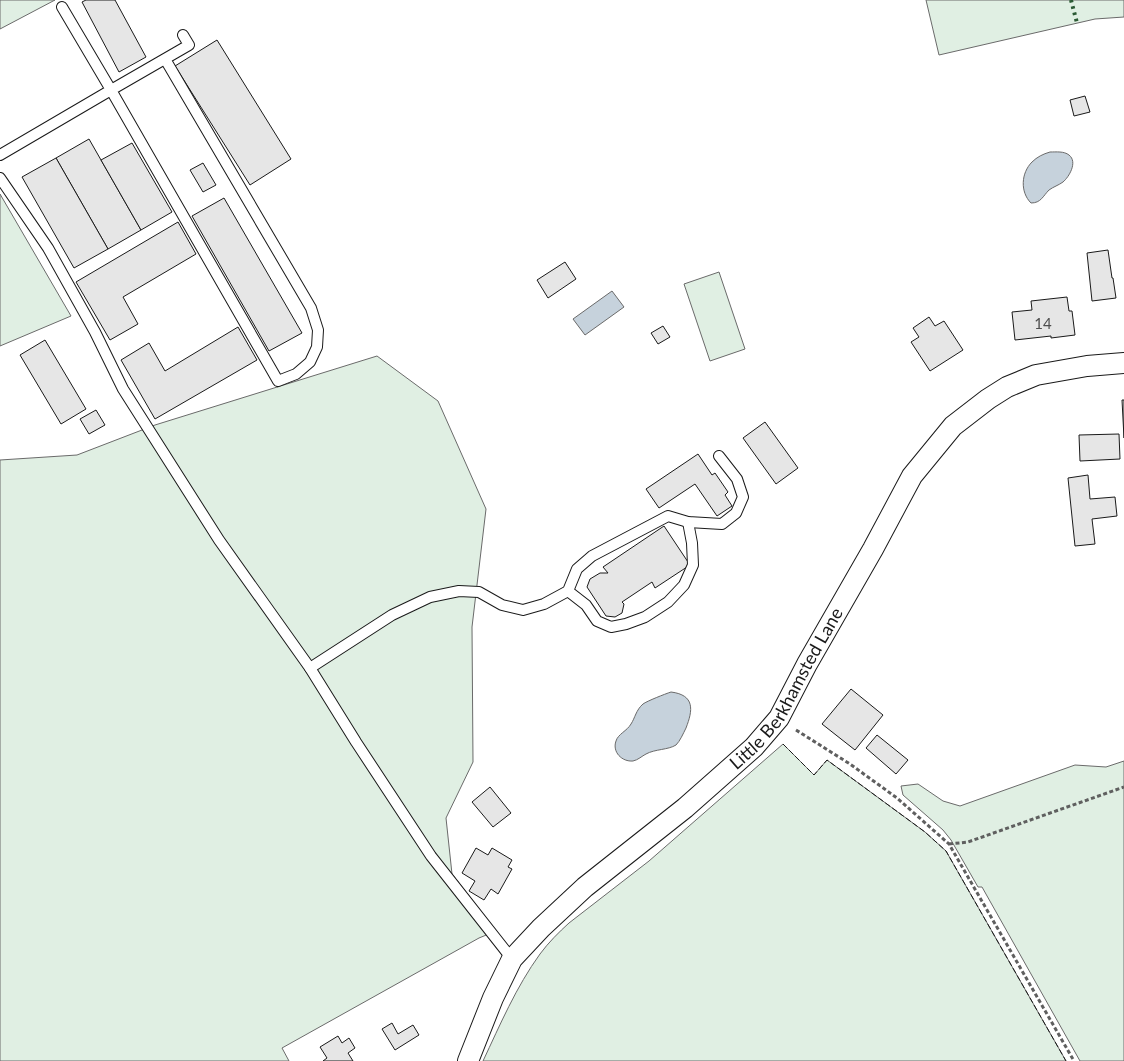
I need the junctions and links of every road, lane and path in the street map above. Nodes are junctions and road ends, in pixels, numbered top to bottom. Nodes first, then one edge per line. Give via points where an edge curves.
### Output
1 (62, 7) dead end
2 (183, 35) dead end
3 (165, 59) junction
4 (111, 90) junction
5 (0, 156) edge
6 (0, 178) edge
7 (1124, 363) edge
8 (720, 456) dead end
9 (688, 522) junction
10 (568, 591) junction
11 (310, 668) junction
12 (779, 718) junction
13 (1124, 787) edge
14 (949, 844) junction
15 (512, 959) junction
16 (468, 1061) edge
17 (1074, 1061) edge

1 - 4 lane
2 - 3 lane via 189,45
3 - 4 lane
3 - 4 lane via 311,308 318,330 317,347 310,362 296,374 278,381
4 - 5 lane
6 - 11 lane via 48,248 123,389 219,540
7 - 12 street, Little Berkhamsted Lane via 1036,375 1007,387 953,426 912,476
8 - 9 lane via 740,488 742,497 736,514 722,524
9 - 10 lane via 668,516 592,556 577,569
9 - 10 lane via 693,565 684,585 668,602 645,617 611,627 597,621 586,605
10 - 11 lane via 524,610 502,605 479,592 459,591 430,597 392,615
11 - 15 lane via 432,856
12 - 14 path via 897,798
12 - 15 street, Little Berkhamsted Lane via 754,747 685,808 585,887
13 - 14 path via 968,842
14 - 17 path
15 - 16 street, Little Berkhamsted Lane

